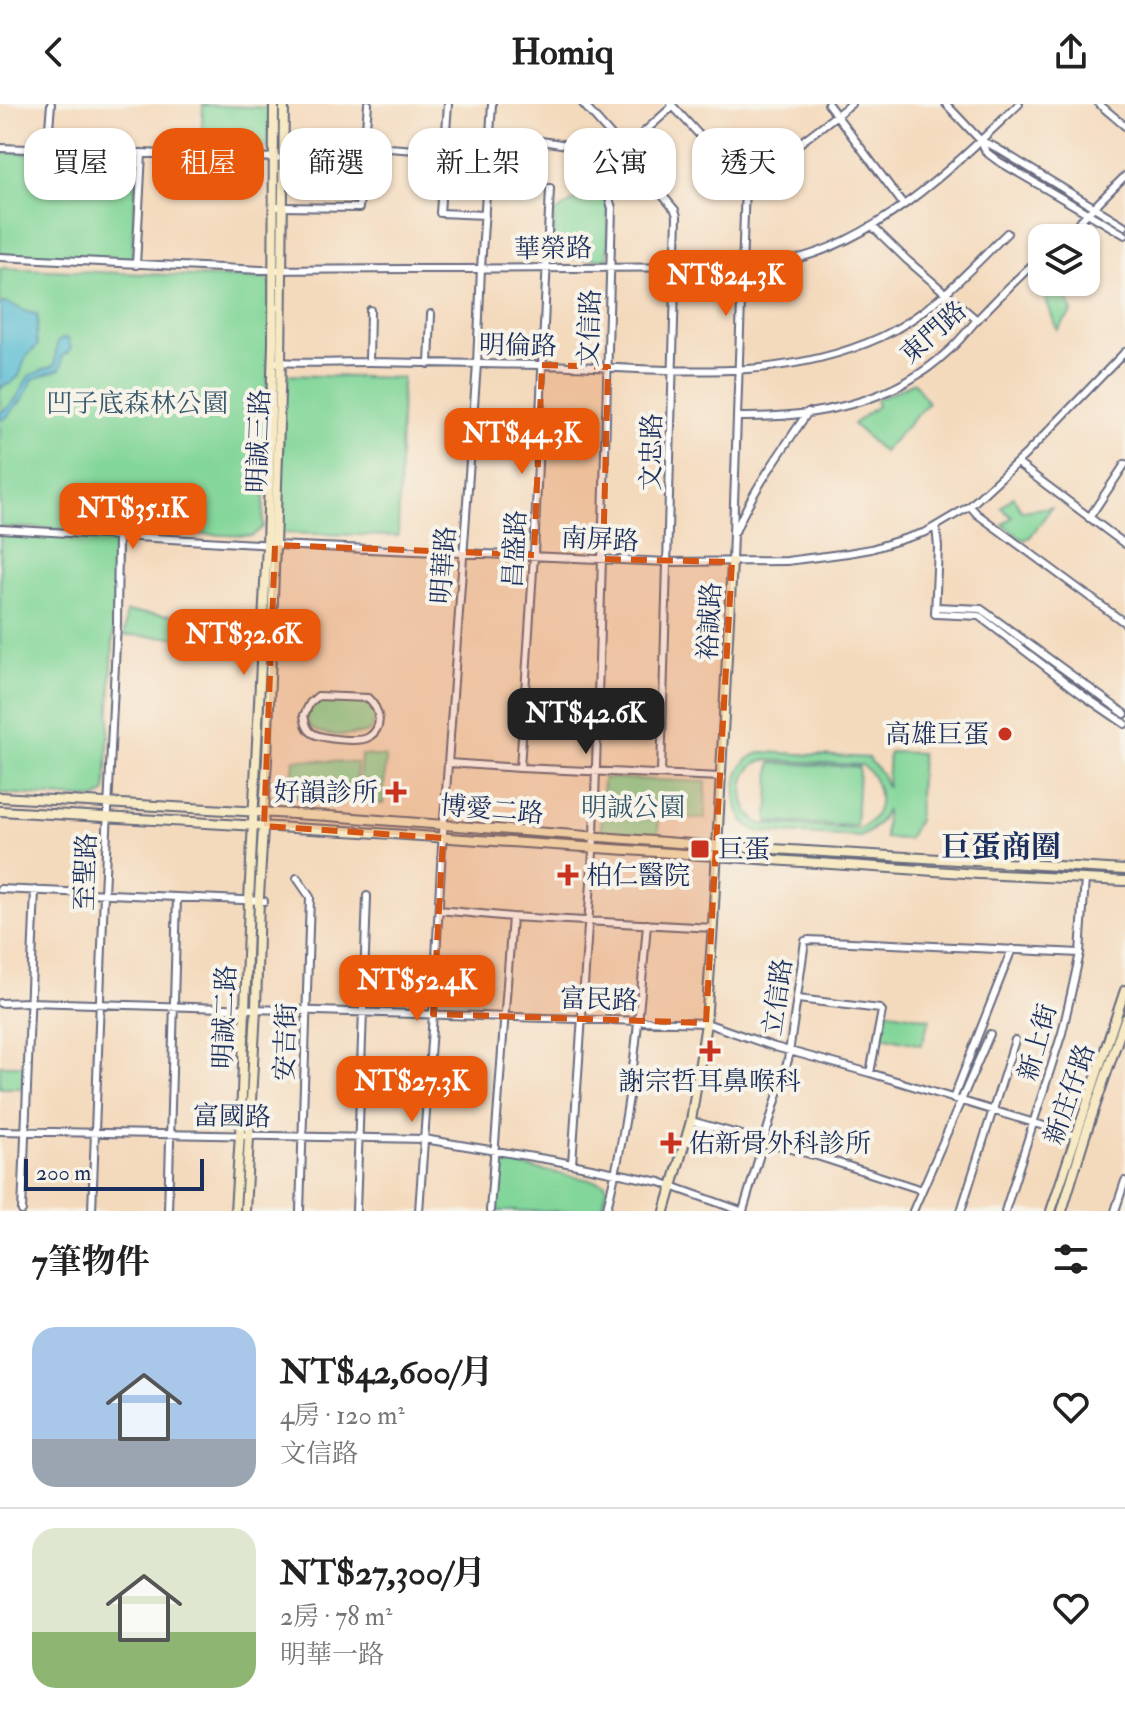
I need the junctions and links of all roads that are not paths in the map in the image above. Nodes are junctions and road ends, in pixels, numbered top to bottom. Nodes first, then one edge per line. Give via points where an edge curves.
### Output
1 (51, 104) edge
2 (274, 104) edge
3 (284, 104) edge
4 (368, 104) edge
5 (448, 104) edge
6 (492, 104) edge
7 (583, 104) edge
8 (828, 104) edge
9 (851, 104) edge
10 (946, 104) edge
11 (1019, 104) edge
12 (1099, 104) edge
13 (673, 105) edge
14 (836, 115) junction
15 (1125, 126) edge
16 (49, 128) edge
17 (284, 128) edge
18 (366, 128) edge
19 (446, 128) edge
20 (491, 128) edge
21 (604, 128) edge
22 (648, 128) edge
23 (694, 128) edge
24 (804, 140) edge
25 (981, 141) junction
26 (548, 142) edge
27 (0, 148) edge
28 (24, 150) edge
29 (136, 153) edge
30 (142, 153) junction
31 (274, 157) junction
32 (280, 159) edge
33 (1125, 176) edge
34 (550, 188) dead end
35 (280, 192) edge
36 (360, 200) edge
37 (441, 200) edge
38 (486, 200) edge
39 (666, 200) edge
40 (744, 200) edge
41 (903, 204) junction
42 (278, 207) junction
43 (1091, 210) junction
44 (485, 215) junction
45 (1077, 224) edge
46 (1125, 226) edge
47 (873, 227) junction
48 (1007, 233) dead end
49 (1125, 235) edge
50 (0, 257) edge
51 (136, 265) junction
52 (742, 266) junction
53 (611, 267) junction
54 (674, 267) junction
55 (481, 268) junction
56 (546, 268) junction
57 (278, 270) junction
58 (1028, 270) edge
59 (946, 293) junction
60 (370, 310) dead end
61 (431, 314) dead end
62 (977, 320) junction
63 (1125, 352) edge
64 (277, 362) junction
65 (369, 362) junction
66 (429, 364) junction
67 (477, 364) junction
68 (542, 365) junction
69 (608, 367) junction
70 (739, 370) junction
71 (673, 371) junction
72 (808, 412) junction
73 (738, 417) junction
74 (1017, 463) junction
75 (1125, 464) edge
76 (970, 506) junction
77 (1089, 518) junction
78 (936, 527) junction
79 (0, 529) edge
80 (118, 536) junction
81 (733, 536) junction
82 (1125, 544) edge
83 (271, 545) junction
84 (464, 553) junction
85 (534, 555) junction
86 (603, 559) junction
87 (668, 562) junction
88 (732, 562) junction
89 (936, 610) junction
90 (1125, 623) edge
91 (1088, 688) junction
92 (1084, 696) junction
93 (1125, 714) edge
94 (380, 717) joint
95 (1125, 724) edge
96 (449, 763) junction
97 (520, 768) junction
98 (597, 771) junction
99 (661, 773) junction
100 (721, 777) junction
101 (0, 797) edge
102 (108, 805) junction
103 (0, 811) edge
104 (253, 812) junction
105 (264, 812) junction
106 (107, 818) junction
107 (252, 825) junction
108 (444, 825) junction
109 (264, 826) junction
110 (594, 837) junction
111 (443, 838) junction
112 (717, 846) junction
113 (594, 848) junction
114 (716, 857) junction
115 (1125, 870) edge
116 (297, 878) dead end
117 (1085, 879) junction
118 (1125, 881) edge
119 (0, 889) edge
120 (35, 890) junction
121 (104, 893) junction
122 (367, 896) dead end
123 (177, 897) junction
124 (257, 901) junction
125 (439, 910) junction
126 (512, 917) junction
127 (589, 921) junction
128 (647, 924) junction
129 (713, 928) junction
130 (1012, 949) junction
131 (1080, 953) junction
132 (1125, 990) edge
133 (798, 999) junction
134 (30, 1002) junction
135 (0, 1003) edge
136 (101, 1004) junction
137 (173, 1007) junction
138 (245, 1009) junction
139 (256, 1009) junction
140 (306, 1011) junction
141 (363, 1013) junction
142 (433, 1014) junction
143 (505, 1017) junction
144 (582, 1019) junction
145 (1125, 1019) edge
146 (639, 1021) junction
147 (706, 1023) junction
148 (990, 1034) dead end
149 (1015, 1040) dead end
150 (790, 1050) junction
151 (870, 1073) junction
152 (953, 1099) junction
153 (962, 1101) junction
154 (993, 1110) junction
155 (691, 1121) junction
156 (1033, 1122) junction
157 (0, 1131) edge
158 (26, 1132) junction
159 (96, 1133) junction
160 (169, 1135) junction
161 (244, 1136) junction
162 (301, 1137) junction
163 (1080, 1137) junction
164 (359, 1139) junction
165 (424, 1139) junction
166 (764, 1140) junction
167 (495, 1150) junction
168 (572, 1164) junction
169 (616, 1173) junction
170 (1125, 1181) edge
171 (673, 1186) junction
172 (922, 1190) junction
173 (22, 1211) edge
174 (92, 1211) edge
175 (168, 1211) edge
176 (235, 1211) edge
177 (245, 1211) edge
178 (300, 1211) edge
179 (356, 1211) edge
180 (419, 1211) edge
181 (490, 1211) edge
182 (606, 1211) edge
183 (665, 1211) edge
184 (742, 1211) edge
185 (913, 1211) edge
186 (961, 1211) edge
187 (1005, 1211) edge
188 (1051, 1211) edge
189 (1062, 1211) edge
190 (1115, 1211) edge

1 - 16 street
2 - 31 street, 明誠三路
3 - 17 street, 明誠三路
4 - 18 street
5 - 19 street
6 - 20 street, 明華路
7 - 21 street, 文忠路
8 - 14 street
9 - 14 street
10 - 25 street
11 - 25 street, 華榮路
12 - 15 street
13 - 22 street
13 - 23 street
14 - 24 street
14 - 41 street
25 - 41 street, 華榮路
25 - 43 street via 998,161
26 - 53 street, 文信路 via 579,149 611,202
27 - 28 street
29 - 30 street
30 - 31 street
30 - 51 street
31 - 32 street
31 - 42 street, 明誠三路
33 - 43 street
34 - 56 street, 昌盛路
35 - 42 street, 明誠三路
36 - 42 street via 359,208
37 - 44 street via 440,213
38 - 44 street, 明華路
39 - 54 street, 文忠路 via 677,224
40 - 52 street, 裕誠路
41 - 47 street, 華榮路
42 - 57 street, 明誠三路
43 - 45 street
43 - 46 street
43 - 49 street
44 - 55 street, 明華路
47 - 52 street, 華榮路 via 806,256
47 - 59 street
48 - 59 street, 明倫路
50 - 51 street, 華榮路
51 - 57 street, 華榮路
52 - 54 street, 華榮路
52 - 70 street, 裕誠路
53 - 54 street, 華榮路
53 - 56 street, 華榮路
53 - 69 street, 文信路
54 - 71 street, 文忠路
55 - 56 street, 華榮路
55 - 57 street, 華榮路
55 - 67 street, 明華路
56 - 68 street, 昌盛路
57 - 64 street, 明誠三路
58 - 62 street, 東門路
59 - 62 street
59 - 70 street, 明倫路 via 876,339 799,364
60 - 65 street
61 - 66 street
62 - 72 street, 東門路 via 947,353 899,388
63 - 74 street, 南屏路
64 - 65 street, 明倫路
64 - 83 street, 明誠三路
65 - 66 street, 明倫路
66 - 67 street, 明倫路
67 - 68 street, 明倫路
67 - 84 street, 明華路
68 - 69 street, 明倫路
68 - 85 street, 昌盛路
69 - 71 street, 明倫路
69 - 86 street, 文信路
70 - 71 street, 明倫路
70 - 73 street, 裕誠路
71 - 87 street, 文忠路
72 - 73 street, 東門路
72 - 81 street
73 - 81 street, 裕誠路
74 - 76 street, 南屏路
74 - 77 street
75 - 77 street
76 - 78 street, 南屏路
76 - 90 street
77 - 82 street
78 - 88 street, 南屏路 via 867,550 811,559
78 - 89 street
79 - 80 street, 南屏路
80 - 83 street, 南屏路
80 - 102 street, 至聖路
81 - 88 street, 裕誠路
83 - 84 street, 南屏路
83 - 104 street, 明誠三路
83 - 105 street, 明誠三路
84 - 85 street, 南屏路
84 - 96 street, 明華路
85 - 86 street, 南屏路
85 - 97 street, 昌盛路
86 - 87 street, 南屏路
86 - 98 street, 文信路
87 - 88 street, 南屏路
87 - 99 street, 文忠路
88 - 100 street, 裕誠路
89 - 91 street via 981,609
89 - 92 street via 979,616
91 - 92 street
91 - 93 street
92 - 95 street
94 - 94 street via 368,698 340,696 318,696 304,715 314,735 343,739 369,737
96 - 97 street
96 - 108 street, 明華路
97 - 98 street
98 - 99 street
98 - 110 street, 文信路
99 - 100 street
100 - 112 street, 裕誠路
101 - 102 street, 博愛二路
102 - 104 street, 博愛二路
102 - 106 street, 至聖路
103 - 106 street, 博愛二路
104 - 105 street, 博愛二路
104 - 107 street, 明誠三路
105 - 108 street, 博愛二路
105 - 109 street, 明誠三路
106 - 107 street, 博愛二路
106 - 121 street, 至聖路
107 - 109 street, 博愛二路
107 - 124 street, 明誠二路
108 - 110 street, 博愛二路
108 - 111 street, 明華路
109 - 111 street, 博愛二路
109 - 124 street, 明誠二路
110 - 112 street, 博愛二路
110 - 113 street, 文信路
111 - 113 street, 博愛二路
111 - 125 street, 明華路
112 - 114 street, 裕誠路
112 - 115 street, 博愛二路
113 - 114 street, 博愛二路
113 - 127 street, 文信路
114 - 117 street, 博愛二路
114 - 129 street, 裕誠路
116 - 140 street, 安吉街 via 310,897
117 - 118 street, 博愛二路
117 - 131 street, 新上街
119 - 120 street
120 - 121 street
120 - 134 street
121 - 123 street
121 - 136 street, 至聖路
122 - 141 street
123 - 124 street
123 - 137 street
124 - 138 street, 明誠二路
124 - 139 street, 明誠二路
125 - 126 street
125 - 142 street, 明華路
126 - 127 street
126 - 143 street
127 - 128 street
127 - 144 street, 文信路
128 - 129 street
128 - 146 street
129 - 147 street, 裕誠路
130 - 131 street
130 - 133 street, 立信路 via 809,940
130 - 152 street
131 - 156 street, 新上街 via 1062,1033
132 - 163 street, 新庄仔路
133 - 150 street, 立信路
133 - 151 street via 882,1011
134 - 135 street, 富民路
134 - 136 street, 富民路
134 - 158 street
136 - 137 street, 富民路
136 - 159 street, 至聖路
137 - 138 street, 富民路
137 - 160 street
138 - 139 street, 富民路
138 - 161 street, 明誠二路
139 - 140 street, 富民路
139 - 161 street, 明誠二路
140 - 141 street, 富民路
140 - 162 street, 安吉街
141 - 142 street, 富民路
141 - 164 street
142 - 143 street, 富民路
142 - 165 street, 明華路
143 - 144 street, 富民路
143 - 167 street
144 - 146 street, 富民路
144 - 168 street, 文信路
145 - 163 street, 新庄仔路
146 - 147 street, 富民路
146 - 169 street
147 - 150 street, 富民路
147 - 155 street, 裕誠路
148 - 153 street
149 - 154 street
150 - 151 street, 富民路
150 - 166 street, 立信路
151 - 152 street, 富民路
152 - 153 street, 富民路
153 - 154 street, 富民路
153 - 172 street
154 - 156 street, 富民路
154 - 186 street
155 - 166 street
155 - 171 street, 裕誠路
156 - 163 street, 富民路
156 - 187 street, 新上街
157 - 158 street, 富國路
158 - 159 street, 富國路
158 - 173 street
159 - 160 street, 富國路
159 - 174 street, 至聖路
160 - 161 street, 富國路
160 - 175 street
161 - 162 street, 富國路
161 - 176 street, 明誠二路
161 - 177 street, 明誠二路
162 - 164 street, 富國路
162 - 178 street, 安吉街
163 - 188 street, 新庄仔路
163 - 189 street, 新庄仔路
164 - 165 street, 富國路
164 - 179 street
165 - 167 street, 富國路
165 - 180 street, 明華路
166 - 172 street
166 - 184 street, 立信路
167 - 168 street, 富國路
167 - 181 street
168 - 169 street, 富國路
169 - 171 street, 富國路
169 - 182 street
170 - 190 street
171 - 183 street, 裕誠路
171 - 184 street, 富國路
172 - 185 street

